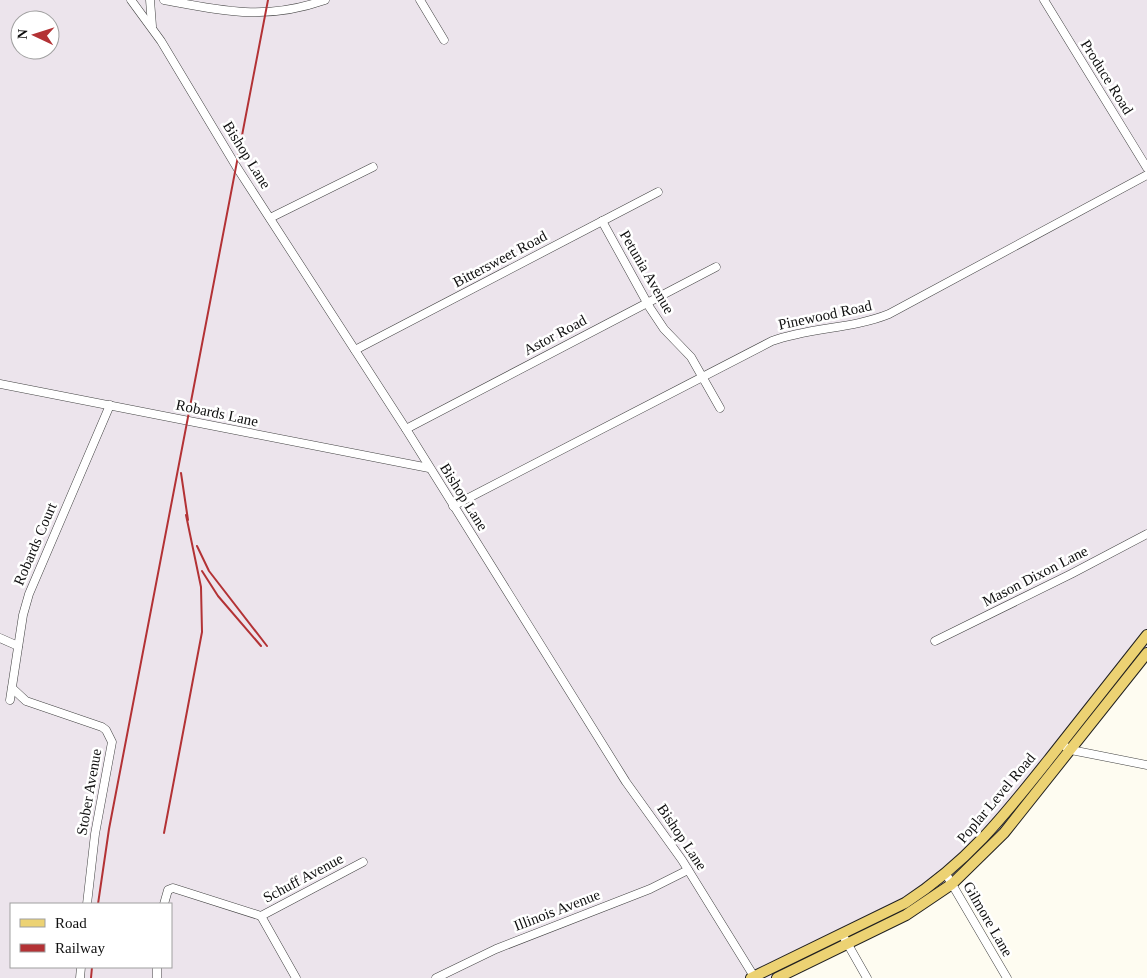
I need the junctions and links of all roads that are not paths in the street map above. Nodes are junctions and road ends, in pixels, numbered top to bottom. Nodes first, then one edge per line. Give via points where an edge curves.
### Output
1 (131, 0) edge
2 (150, 0) edge
3 (164, 0) edge
4 (325, 0) edge
5 (420, 0) edge
6 (1044, 0) edge
7 (152, 28) junction
8 (444, 40) dead end
9 (373, 167) dead end
10 (1147, 168) edge
11 (1147, 175) edge
12 (658, 192) dead end
13 (270, 218) junction
14 (602, 221) junction
15 (716, 266) dead end
16 (647, 303) junction
17 (355, 350) junction
18 (701, 377) junction
19 (0, 384) edge
20 (110, 405) junction
21 (720, 408) dead end
22 (406, 429) junction
23 (430, 468) junction
24 (453, 506) junction
25 (1147, 534) edge
26 (1147, 635) edge
27 (0, 638) edge
28 (935, 641) dead end
29 (18, 646) junction
30 (1147, 653) edge
31 (12, 688) junction
32 (10, 700) dead end
33 (1061, 744) junction
34 (1070, 750) junction
35 (1147, 765) edge
36 (363, 862) dead end
37 (688, 870) junction
38 (946, 874) junction
39 (952, 884) junction
40 (87, 903) edge
41 (164, 903) edge
42 (261, 916) junction
43 (842, 934) junction
44 (847, 944) junction
45 (296, 978) edge
46 (436, 978) edge
47 (753, 978) edge
48 (778, 978) edge
49 (867, 978) edge
50 (1006, 978) edge

1 - 7 street, Bishop Lane
2 - 7 street, Bishop Lane
3 - 4 street via 265,14
5 - 8 street
6 - 10 street, Produce Road
7 - 13 street, Bishop Lane
9 - 13 street
11 - 18 street, Pinewood Road via 889,314 857,324 785,336
12 - 14 street, Bittersweet Road
13 - 17 street, Bishop Lane
14 - 16 street, Petunia Avenue
14 - 17 street, Bittersweet Road
15 - 16 street, Astor Road
16 - 18 street, Petunia Avenue via 664,329 692,357
16 - 22 street, Astor Road
17 - 22 street, Bishop Lane
18 - 21 street, Petunia Avenue
18 - 24 street, Pinewood Road
19 - 20 street, Robards Lane
20 - 23 street, Robards Lane
20 - 29 street, Robards Court via 29,594
22 - 23 street, Bishop Lane
23 - 24 street, Bishop Lane
24 - 37 street, Bishop Lane via 626,782
25 - 28 street, Mason Dixon Lane
26 - 33 main road, Poplar Level Road
27 - 29 street
29 - 31 street, Robards Court
30 - 34 main road, Poplar Level Road
31 - 32 street, Robards Court
31 - 40 street, Stober Avenue via 26,701 102,727 112,742
33 - 34 street
33 - 38 main road, Poplar Level Road via 982,842
34 - 35 street
34 - 39 main road, Poplar Level Road via 1004,833
36 - 42 street, Schuff Avenue
37 - 46 street, Illinois Avenue via 650,889 496,949
37 - 47 street, Bishop Lane
38 - 39 street, Gilmore Lane
38 - 43 main road, Poplar Level Road via 905,903
39 - 44 main road, Poplar Level Road via 906,915
39 - 50 street, Gilmore Lane
41 - 42 street, Schuff Avenue via 169,888
42 - 45 street
43 - 44 street
43 - 47 main road, Poplar Level Road
44 - 48 main road, Poplar Level Road
44 - 49 street

